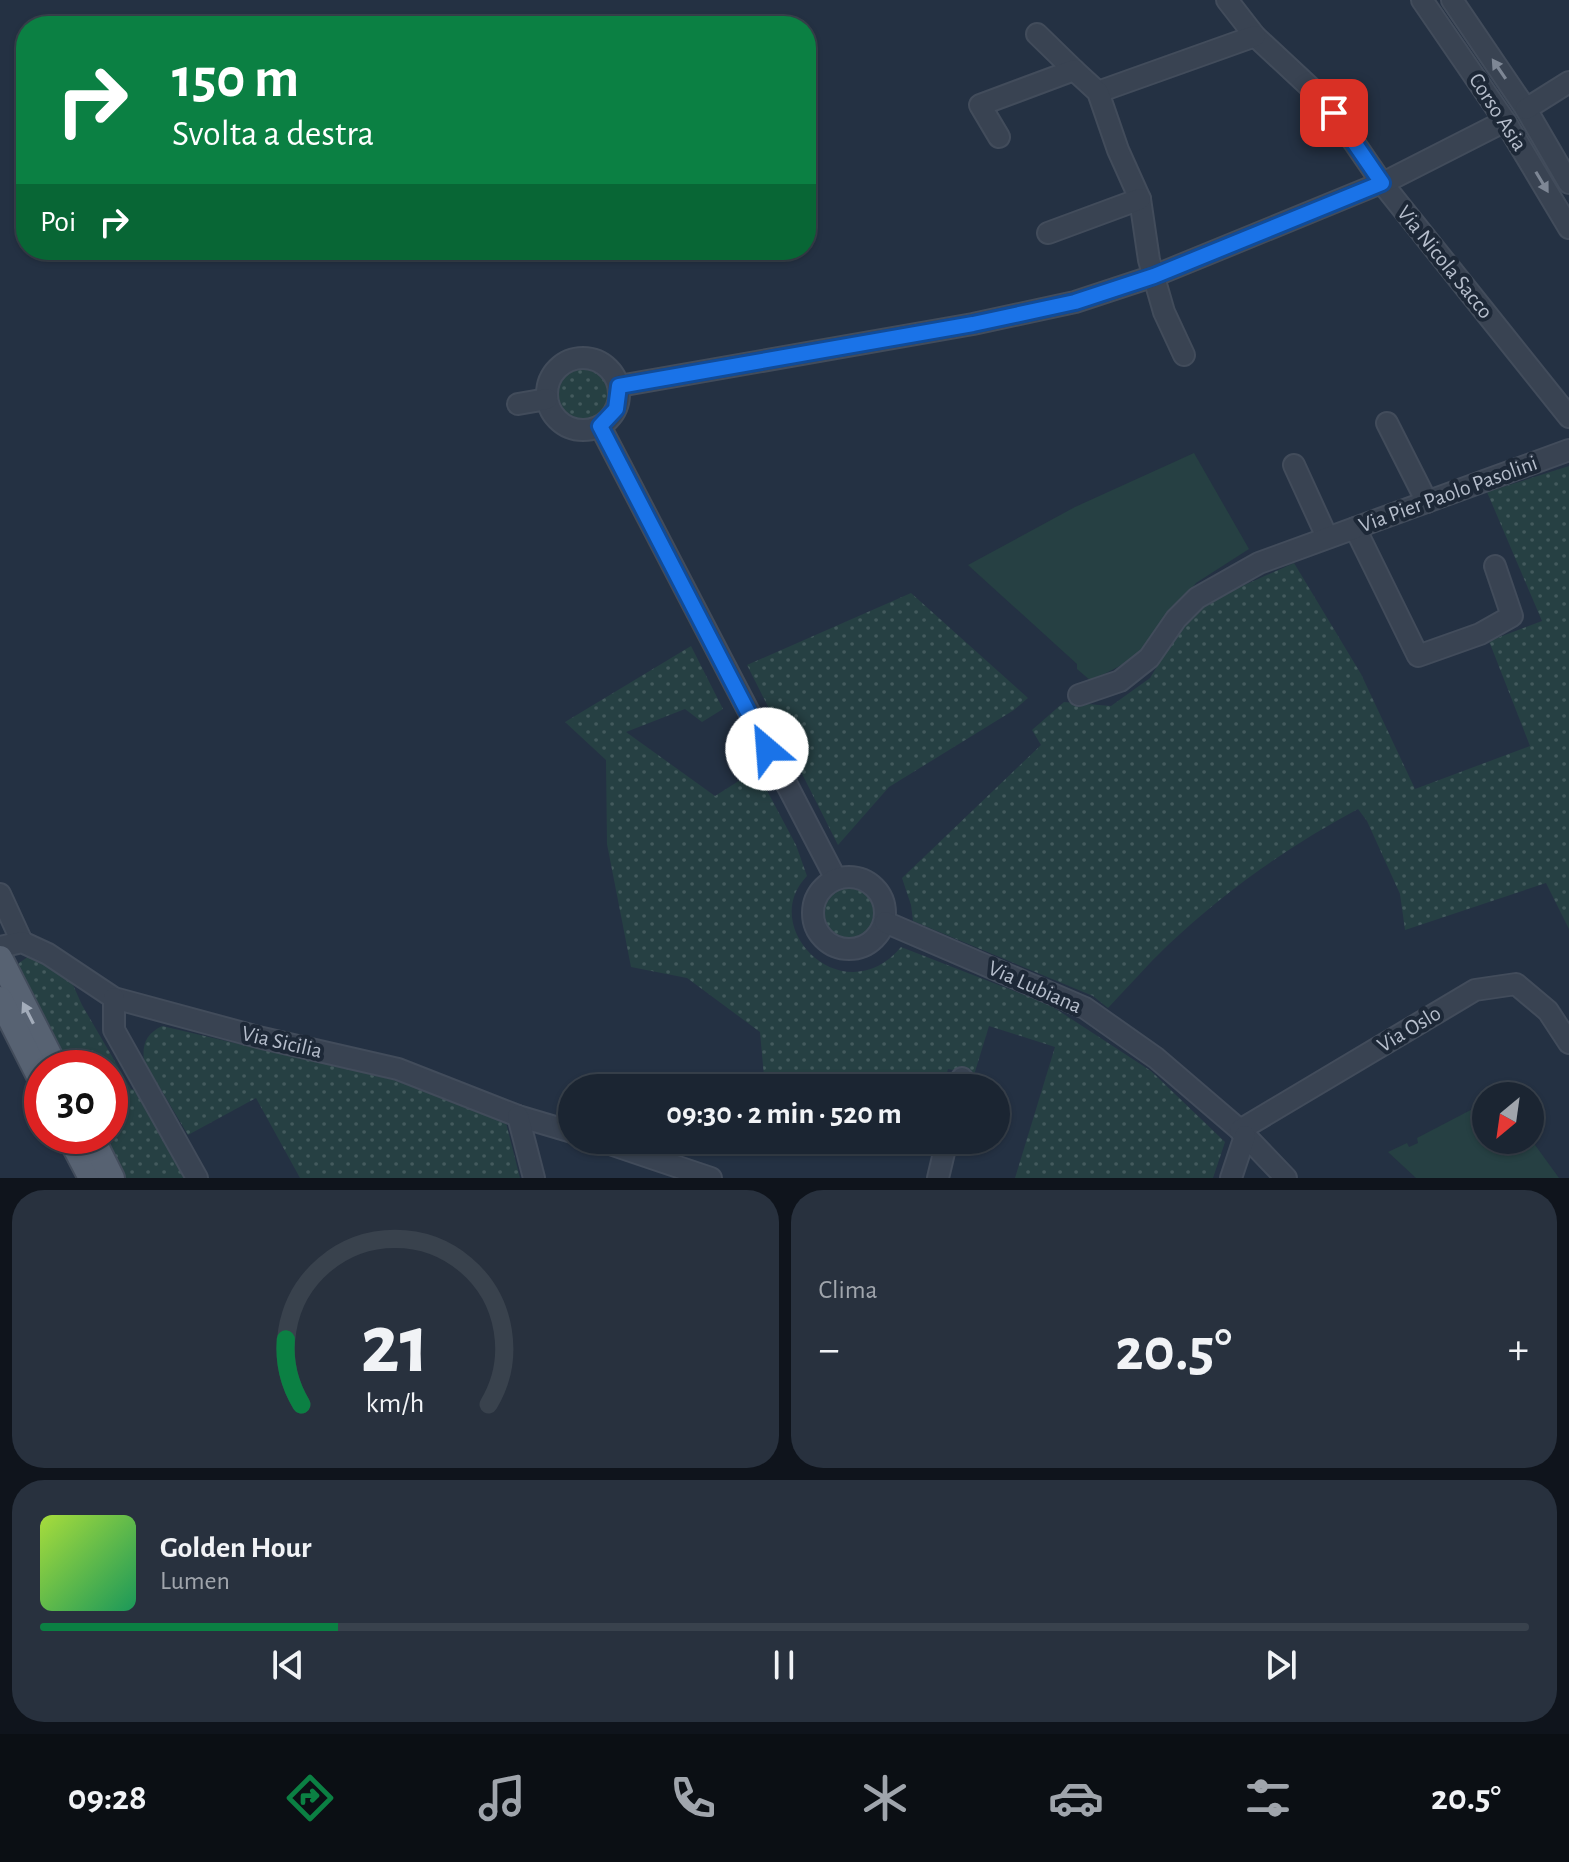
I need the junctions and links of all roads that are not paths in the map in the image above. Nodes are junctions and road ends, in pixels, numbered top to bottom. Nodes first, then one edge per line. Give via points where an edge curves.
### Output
1 (1227, 0) edge
2 (1422, 0) edge
3 (1452, 0) edge
4 (1037, 34) dead end
5 (1255, 36) junction
6 (1074, 70) junction
7 (1569, 82) edge
8 (1098, 92) junction
9 (1526, 109) junction
10 (1505, 121) junction
11 (999, 137) dead end
12 (1382, 183) junction
13 (1569, 183) edge
14 (1140, 199) junction
15 (1569, 228) edge
16 (1048, 233) dead end
17 (1154, 276) junction
18 (1184, 355) dead end
19 (619, 386) junction
20 (547, 399) junction
21 (518, 404) dead end
22 (1569, 417) edge
23 (1387, 423) dead end
24 (600, 426) junction
25 (1569, 450) edge
26 (1294, 465) dead end
27 (1427, 502) junction
28 (1355, 528) junction
29 (1327, 537) junction
30 (1495, 566) dead end
31 (1079, 695) dead end
32 (836, 879) junction
33 (0, 894) edge
34 (885, 922) junction
35 (22, 942) junction
36 (0, 947) edge
37 (0, 958) edge
38 (114, 998) junction
39 (0, 999) edge
40 (1569, 1043) edge
41 (26, 1050) edge
42 (47, 1050) edge
43 (518, 1116) junction
44 (558, 1128) edge
45 (1242, 1133) junction
46 (78, 1154) edge
47 (100, 1154) edge
48 (640, 1154) edge
49 (944, 1154) edge
50 (91, 1178) edge
51 (112, 1178) edge
52 (197, 1178) edge
53 (534, 1178) edge
54 (711, 1178) edge
55 (938, 1178) edge
56 (1231, 1178) edge
57 (1286, 1178) edge

1 - 5 street, Via Nicola Sacco
2 - 10 street, Corso Asia
9 -> 3 street, Corso Asia
4 - 6 street
5 - 8 street
5 - 12 street, Via Nicola Sacco via 1327,103
6 - 8 street
6 - 11 street via 980,105
7 - 9 street
8 - 14 street
9 - 13 street, Corso Asia
10 - 12 street
10 -> 15 street, Corso Asia
12 - 17 street
12 - 22 street, Via Nicola Sacco
14 - 16 street
14 - 17 street
17 - 18 street
17 - 19 street via 1075,302 1002,318
19 - 20 street via 607,366 584,357 571,359 552,375
19 - 24 street via 616,409
20 - 21 street
20 - 24 street via 557,420 567,426
23 - 27 street
24 - 32 street
25 - 27 street, Via Pier Paolo Pasolini
26 - 29 street
27 - 28 street, Via Pier Paolo Pasolini
28 - 29 street, Via Pier Paolo Pasolini
28 - 30 street via 1418,656 1480,634 1512,616
29 - 31 street, Via Pier Paolo Pasolini via 1259,563 1197,598 1149,658 1120,681
32 - 34 street via 859,878 874,887 884,899
32 - 34 street via 825,885 813,907 813,919 826,941 849,950 861,948 872,942
33 - 35 street
34 - 45 street, Via Lubiana via 1085,1008 1156,1058
35 - 36 street
35 - 38 street, Via Sicilia
42 -> 37 main road
38 - 43 street, Via Sicilia via 398,1069
38 - 52 street via 114,1030
39 - 41 main road
40 - 45 street, Via Oslo via 1548,1011 1516,984 1475,990
43 - 44 street, Via Sicilia
43 - 53 street
45 - 56 street
45 - 57 street, Via Lubiana
46 - 50 main road
47 - 51 main road
48 - 54 street
49 - 55 street

